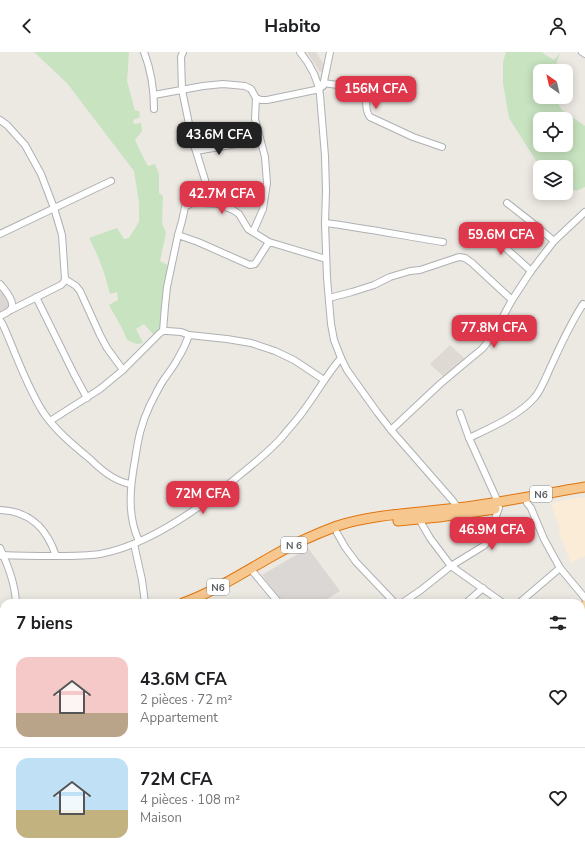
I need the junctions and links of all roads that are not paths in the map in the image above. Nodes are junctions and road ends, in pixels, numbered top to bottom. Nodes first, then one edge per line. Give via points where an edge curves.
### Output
1 (144, 52) edge
2 (183, 52) edge
3 (300, 52) edge
4 (330, 52) edge
5 (582, 52) edge
6 (585, 54) edge
7 (321, 89) junction
8 (182, 90) junction
9 (154, 94) junction
10 (256, 98) junction
11 (154, 109) dead end
12 (0, 120) edge
13 (260, 140) junction
14 (442, 147) dead end
15 (196, 151) junction
16 (111, 181) dead end
17 (203, 203) junction
18 (507, 203) dead end
19 (54, 208) junction
20 (585, 212) edge
21 (325, 223) junction
22 (482, 229) dead end
23 (253, 232) junction
24 (0, 234) edge
25 (178, 235) junction
26 (554, 241) junction
27 (269, 242) junction
28 (443, 242) dead end
29 (326, 259) junction
30 (531, 271) junction
31 (65, 279) junction
32 (0, 284) edge
33 (36, 297) junction
34 (328, 298) junction
35 (512, 300) junction
36 (584, 304) edge
37 (11, 310) junction
38 (0, 316) edge
39 (0, 320) edge
40 (163, 331) junction
41 (189, 336) junction
42 (341, 358) junction
43 (123, 370) junction
44 (324, 380) junction
45 (87, 398) junction
46 (460, 413) dead end
47 (50, 421) junction
48 (391, 430) junction
49 (469, 438) junction
50 (131, 484) junction
51 (585, 487) edge
52 (585, 493) edge
53 (527, 503) junction
54 (498, 505) junction
55 (0, 510) edge
56 (458, 511) junction
57 (419, 516) junction
58 (338, 529) junction
59 (137, 543) junction
60 (0, 548) edge
61 (1, 555) edge
62 (56, 556) junction
63 (451, 566) junction
64 (560, 568) junction
65 (253, 570) junction
66 (483, 588) junction
67 (585, 598) edge
68 (15, 599) edge
69 (144, 599) edge
70 (192, 599) edge
71 (206, 599) edge
72 (276, 599) edge
73 (391, 599) edge
74 (408, 599) edge
75 (471, 599) edge
76 (498, 599) edge
77 (524, 599) edge

1 - 9 street via 149,64
2 - 8 street
3 - 7 street
4 - 7 street
5 - 6 street
7 - 10 street via 267,100
7 - 14 street via 360,88 365,93 367,114 370,117
7 - 21 street
8 - 9 street
8 - 10 street via 223,84 238,85 251,89
8 - 15 street
9 - 11 street
10 - 13 street
12 - 19 street via 25,145 41,174
13 - 15 street
13 - 23 street via 265,157 267,183 263,209
15 - 17 street via 205,180
16 - 19 street
17 - 23 street via 220,204 233,210
17 - 25 street via 192,203 185,207
18 - 26 street
19 - 24 street
19 - 31 street via 62,235
20 - 26 street
21 - 28 street
21 - 29 street
22 - 30 street
23 - 27 street
25 - 27 street via 250,265 255,264
25 - 40 street via 167,287
26 - 30 street
27 - 29 street
29 - 34 street
30 - 35 street
31 - 33 street via 61,285
31 - 43 street via 80,291 107,348
32 - 37 street via 12,302
33 - 37 street
33 - 45 street
34 - 35 street via 459,257 472,263
34 - 42 street via 334,340
35 - 48 street via 488,343
36 - 49 street via 574,318 535,397 509,417
37 - 38 street
39 - 47 street via 33,395
40 - 41 street via 181,332
40 - 43 street
41 - 44 street via 251,343 294,360
41 - 50 street via 143,421
42 - 44 street
42 - 48 street
43 - 45 street
44 - 59 street via 291,426 259,460 192,512
45 - 47 street
46 - 49 street
47 - 50 street via 113,478
48 - 56 street via 453,501
49 - 54 street
50 - 59 street via 133,524
51 - 54 highway, N6
52 - 53 highway, N6
53 - 54 highway, N6
53 - 64 street
54 - 56 highway, N6
54 - 63 street via 485,545
55 - 62 street via 19,514 34,521 44,531
56 - 57 highway, N6
57 - 58 highway, N6
57 - 63 street via 430,538
58 - 65 highway, N 6 via 303,543 286,555
58 - 73 street via 356,562
59 - 62 street via 101,553
59 - 69 street
60 - 61 street
61 - 62 street
61 - 68 street via 9,569
63 - 66 street
63 - 74 street
64 - 67 street
64 - 77 street
65 - 70 highway, N6
65 - 71 highway, N6
65 - 72 street
66 - 75 street
66 - 76 street

